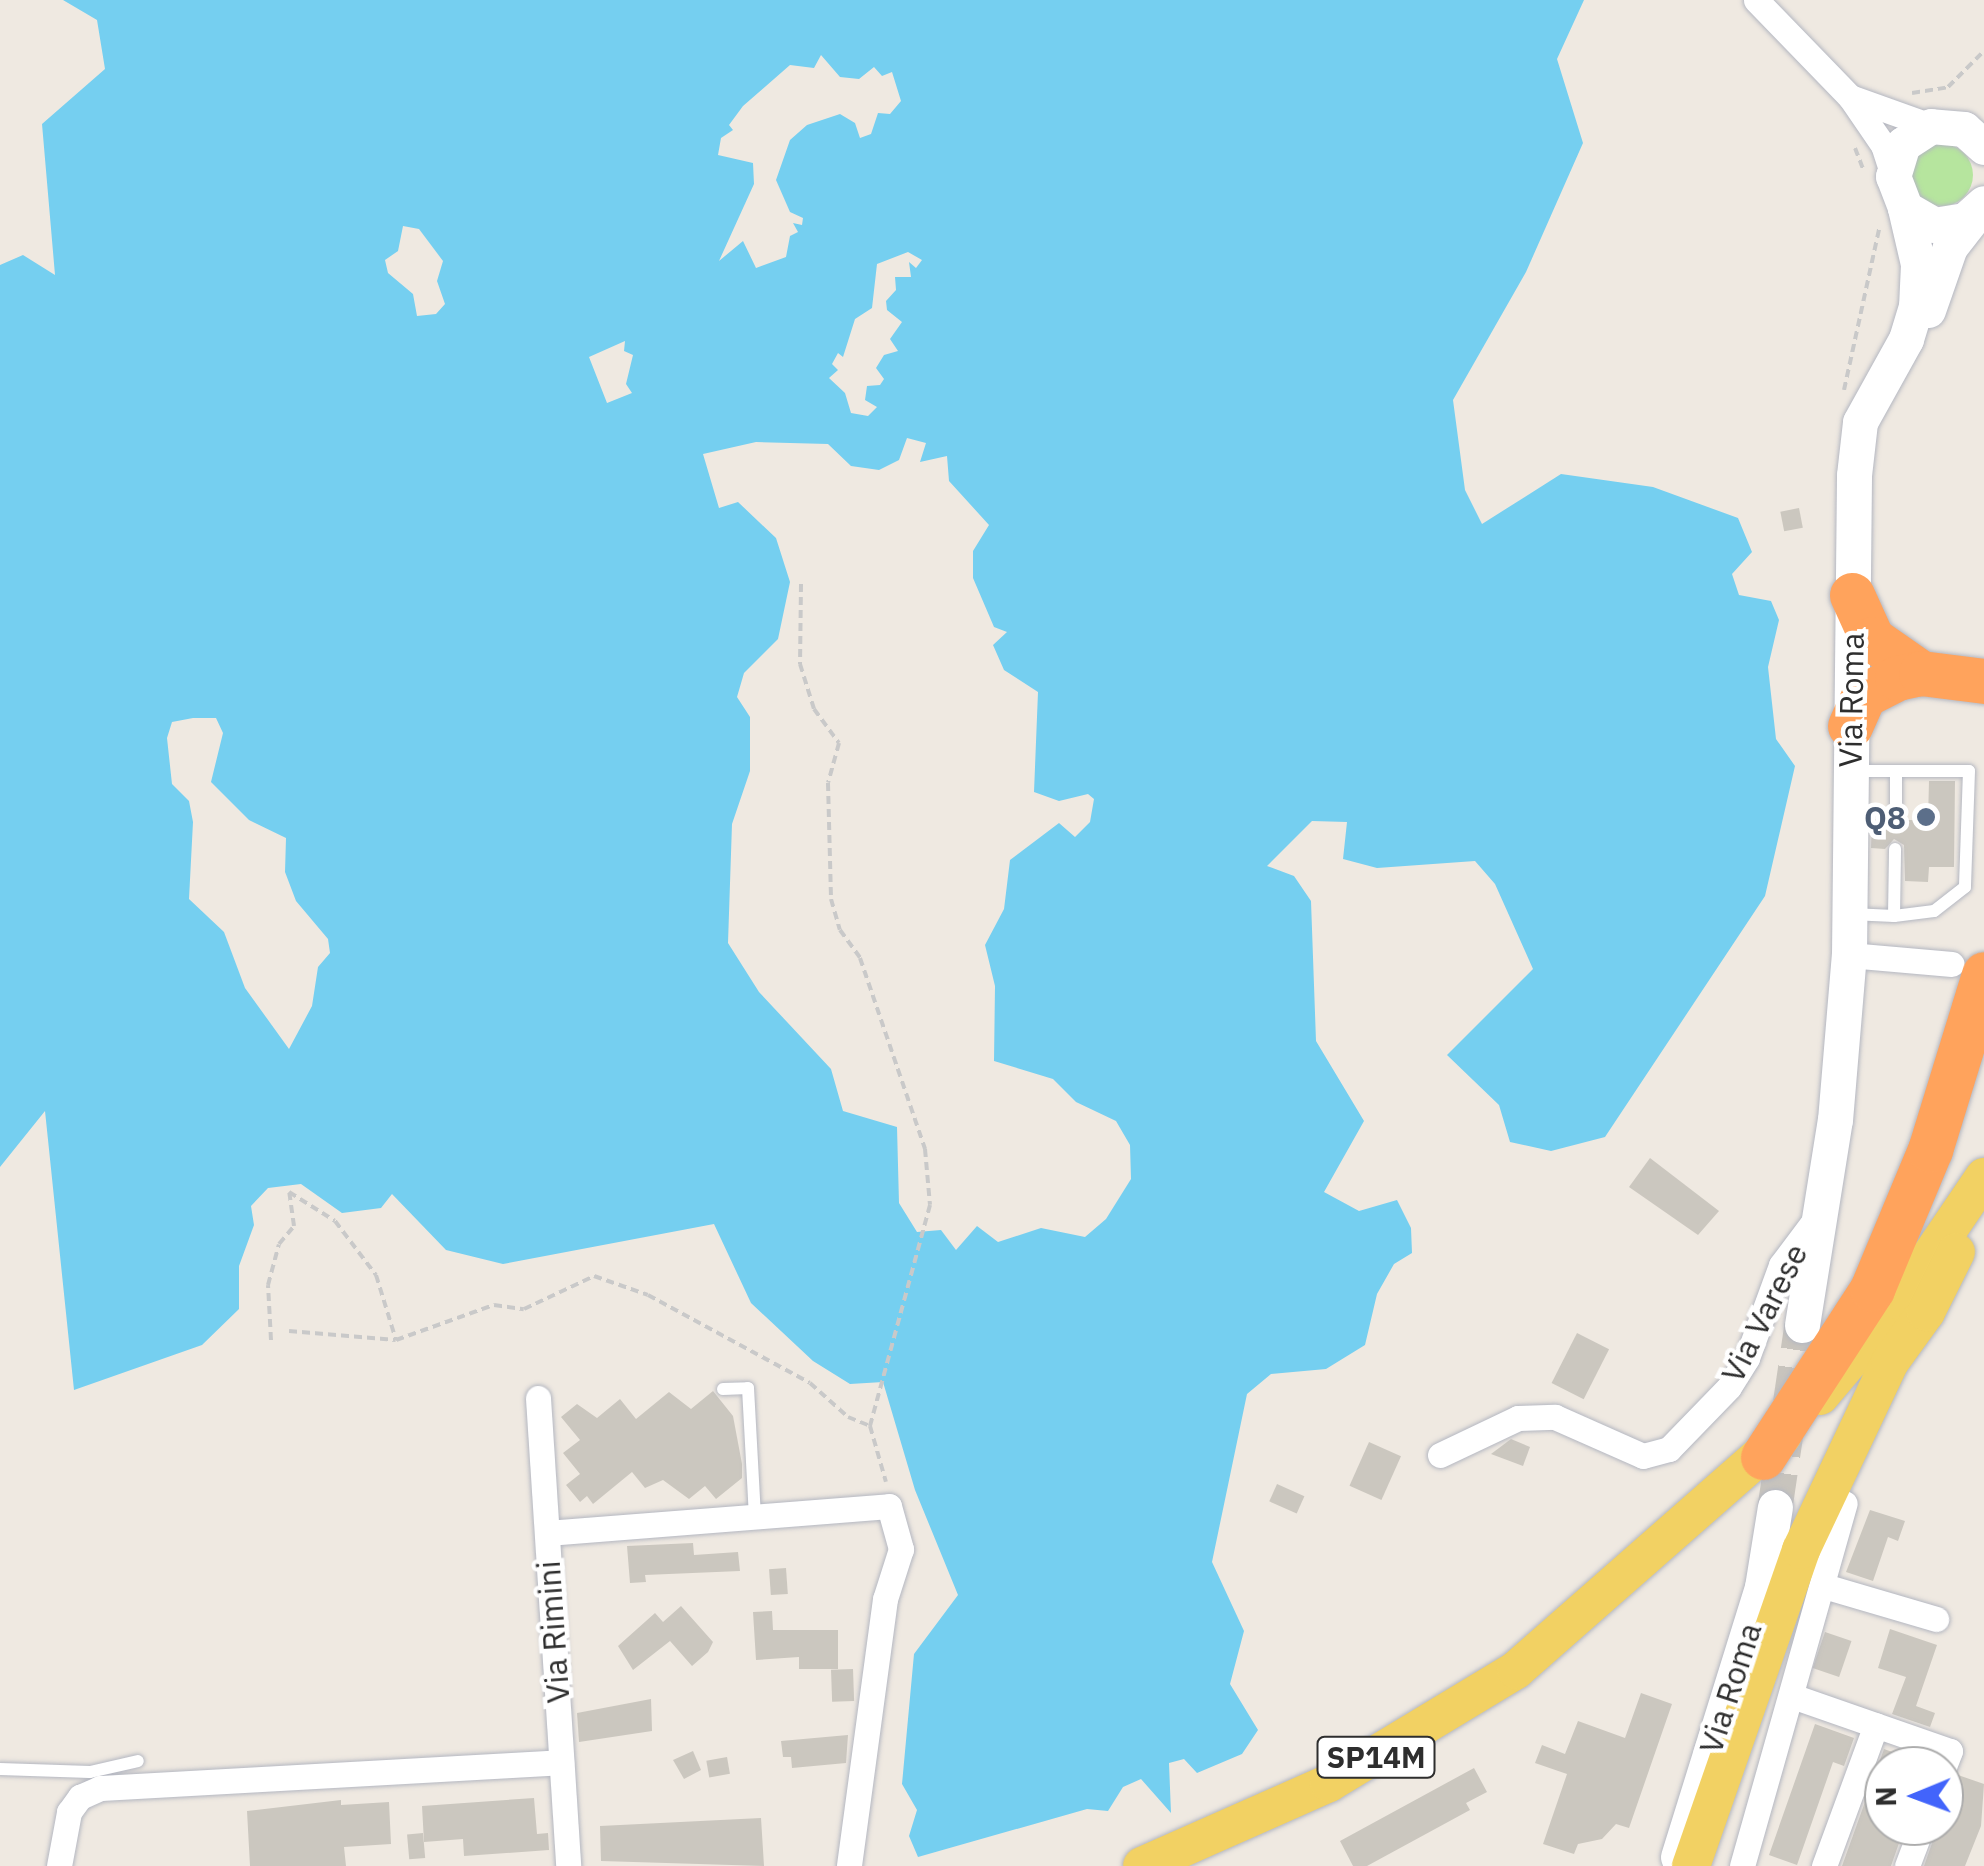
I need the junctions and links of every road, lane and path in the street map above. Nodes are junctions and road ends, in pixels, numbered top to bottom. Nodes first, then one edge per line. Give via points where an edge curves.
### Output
1 (1756, 0) edge
2 (1984, 50) edge
3 (1900, 92) dead end
4 (1850, 97) junction
5 (1984, 112) edge
6 (1940, 126) junction
7 (1852, 140) dead end
8 (1984, 147) edge
9 (1884, 202) junction
10 (1982, 206) edge
11 (1906, 339) junction
12 (801, 584) dead end
13 (1852, 595) junction
14 (1921, 673) junction
15 (1984, 681) edge
16 (1850, 726) junction
17 (1850, 771) junction
18 (1896, 771) junction
19 (1896, 819) dead end
20 (1895, 849) dead end
21 (1849, 914) junction
22 (1894, 916) junction
23 (1849, 956) junction
24 (1968, 969) edge
25 (1976, 1192) edge
26 (1820, 1214) junction
27 (1802, 1325) tunnel mouth
28 (289, 1330) dead end
29 (271, 1340) dead end
30 (396, 1340) junction
31 (723, 1389) dead end
32 (538, 1398) dead end
33 (870, 1426) junction
34 (1440, 1455) dead end
35 (1763, 1456) junction
36 (1846, 1504) dead end
37 (889, 1506) junction
38 (1775, 1507) tunnel mouth
39 (756, 1516) junction
40 (547, 1534) junction
41 (1824, 1586) junction
42 (1936, 1619) dead end
43 (1795, 1697) junction
44 (1876, 1725) junction
45 (1920, 1746) edge
46 (138, 1761) dead end
47 (561, 1762) junction
48 (0, 1768) edge
49 (1694, 1863) edge
50 (59, 1866) edge
51 (568, 1866) edge
52 (848, 1866) edge
53 (1142, 1866) edge
54 (1742, 1866) edge
55 (1824, 1866) edge

1 - 4 street
2 - 3 path via 1948,87
4 - 6 street
4 - 9 street via 1883,145
5 - 6 main road
6 - 8 main road
6 - 9 main road via 1903,144
7 - 9 path
9 - 10 main road via 1934,225 1966,220
9 - 11 main road, Via Roma via 1918,281
10 - 11 main road via 1950,247 1927,312
11 - 13 main road, Via Roma via 1860,422
12 - 33 path via 800,664 814,709 839,743 828,783 832,899 840,930 860,958 925,1148 930,1205
13 - 14 highway via 1872,639
13 - 16 main road, Via Roma
14 - 15 highway
14 - 16 highway via 1872,690
16 - 17 main road, Via Roma
17 - 18 lane
17 - 21 main road, Via Roma
18 - 19 lane
18 - 22 lane via 1969,770 1969,868 1965,887 1950,903 1919,916
20 - 22 lane
21 - 22 lane
21 - 23 main road, Via Roma
23 - 24 street
23 - 26 main road, Via Roma
24 - 35 highway via 1930,1150 1872,1289
25 - 35 main road, SP14M via 1842,1373
25 - 49 main road via 1952,1267 1890,1362 1801,1550
26 - 27 main road, Via Roma
26 - 34 street, Via Varese via 1781,1265 1747,1358 1729,1387 1668,1449 1643,1456 1555,1417 1518,1418
28 - 30 path
29 - 30 path via 268,1285 279,1244 294,1226 290,1192 335,1221 376,1275
30 - 33 path via 494,1304 524,1308 594,1276 648,1295 810,1383 848,1417
31 - 39 lane via 748,1388
32 - 40 street, Via Rimini
33 - 37 path
35 - 53 main road, SP14M via 1516,1670 1328,1783
36 - 41 street
37 - 39 street
37 - 52 street via 901,1549 885,1598
38 - 49 main road, Via Roma via 1762,1587
39 - 40 street
40 - 47 street, Via Rimini
41 - 42 street
41 - 43 street
43 - 44 street
43 - 54 street
44 - 45 street
44 - 55 street
46 - 48 lane via 90,1772
47 - 50 street via 100,1788 80,1797 69,1812
47 - 51 street, Via Rimini

